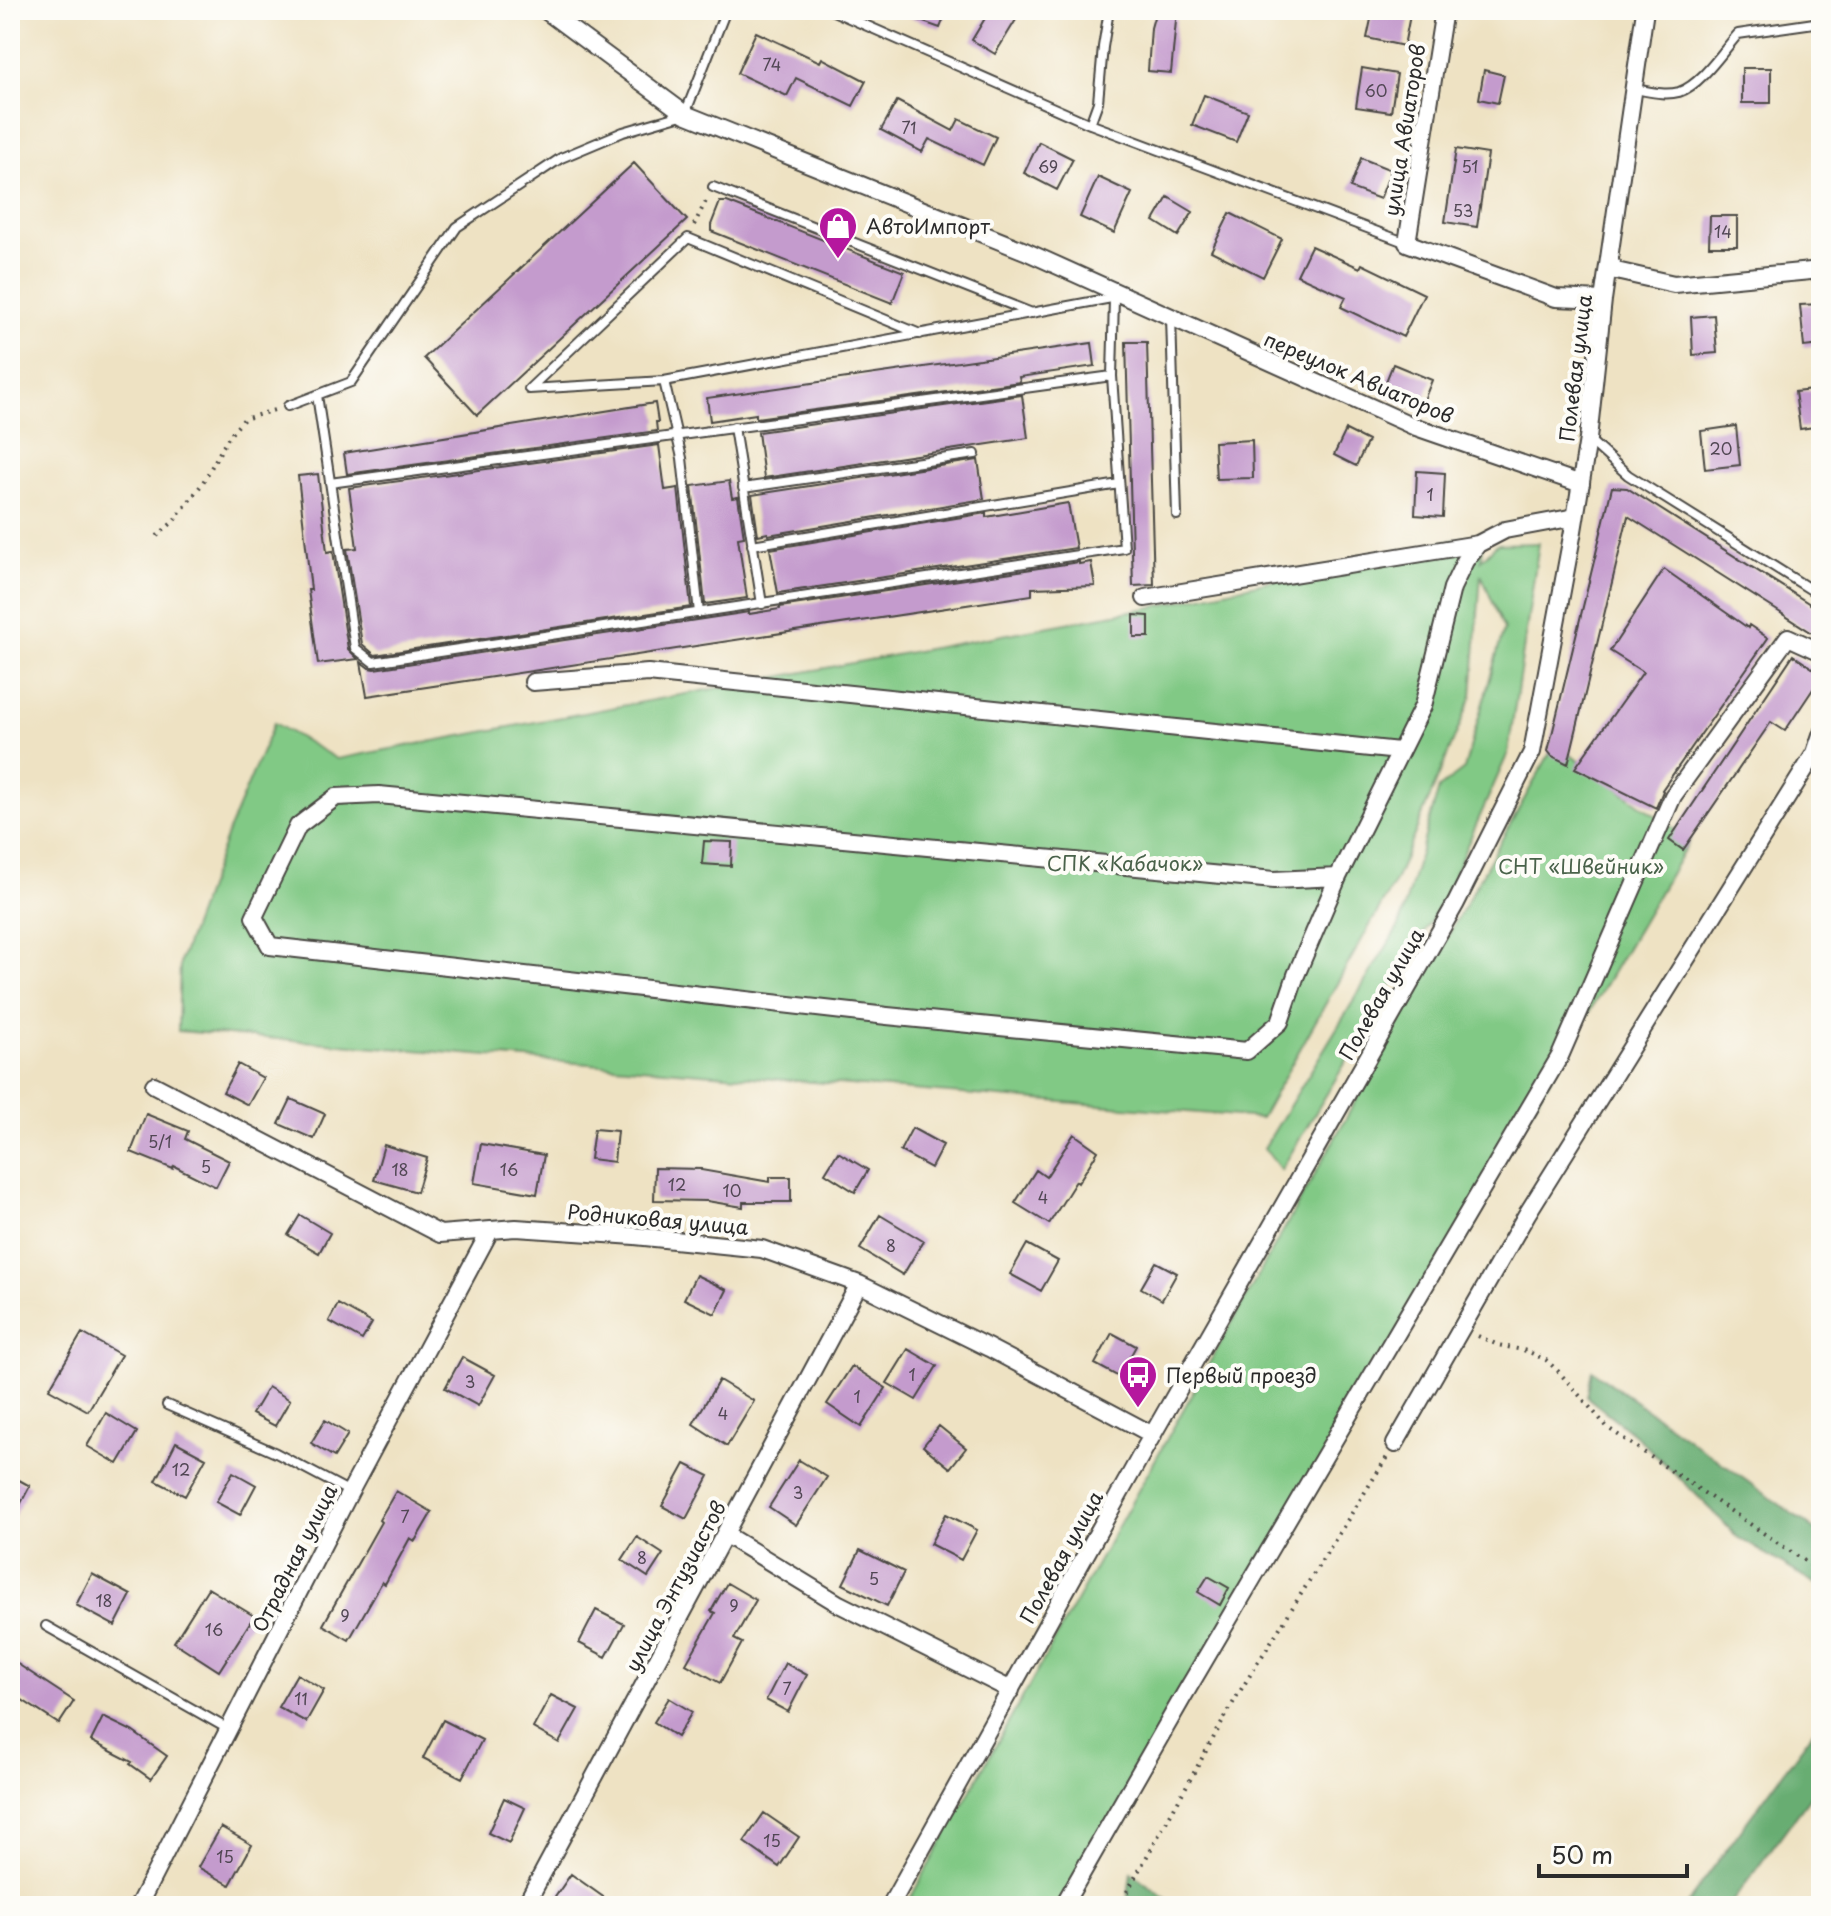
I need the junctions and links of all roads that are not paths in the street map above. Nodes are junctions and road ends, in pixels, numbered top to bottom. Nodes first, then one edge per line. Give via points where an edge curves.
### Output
1 (545, 10) edge
2 (726, 10) edge
3 (831, 10) edge
4 (1109, 10) edge
5 (1444, 10) edge
6 (1645, 10) edge
7 (1821, 22) edge
8 (1633, 89) junction
9 (685, 114) junction
10 (1090, 124) junction
11 (713, 187) road end
12 (1407, 243) junction
13 (1609, 261) junction
14 (1821, 270) edge
15 (1120, 297) junction
16 (1603, 300) junction
17 (1032, 313) junction
18 (1171, 316) junction
19 (920, 334) junction
20 (1112, 376) junction
21 (664, 381) junction
22 (317, 395) junction
23 (288, 406) road end
24 (734, 427) junction
25 (676, 435) junction
26 (1588, 439) junction
27 (975, 454) dead end
28 (330, 483) junction
29 (1119, 484) junction
30 (1581, 484) junction
31 (743, 488) junction
32 (1177, 515) dead end
33 (1575, 517) junction
34 (1478, 544) junction
35 (752, 545) junction
36 (1821, 596) edge
37 (1145, 598) dead end
38 (762, 604) junction
39 (699, 613) junction
40 (1821, 652) edge
41 (533, 682) dead end
42 (1821, 735) edge
43 (1399, 751) junction
44 (1338, 877) junction
45 (154, 1085) dead end
46 (490, 1231) junction
47 (859, 1284) junction
48 (167, 1405) dead end
49 (1153, 1435) junction
50 (1395, 1444) road end
51 (350, 1492) junction
52 (726, 1535) junction
53 (46, 1626) dead end
54 (1011, 1690) junction
55 (228, 1729) junction
56 (138, 1906) edge
57 (525, 1906) edge
58 (890, 1906) edge
59 (1063, 1906) edge

1 - 9 street, переулок Авиаторов
2 - 9 lane
3 - 10 lane
4 - 10 lane via 1098,102
5 - 12 street, улица Авиаторов
6 - 8 street, Полевая улица
7 - 8 lane via 1738,34 1699,80 1680,91
8 - 13 street, Полевая улица
9 - 15 street, переулок Авиаторов via 954,222
9 - 22 lane via 561,158 457,227 351,382
10 - 12 lane
11 - 17 lane
12 - 16 street, улица Авиаторов via 1556,298
13 - 14 street via 1616,271 1674,284
13 - 16 street, Полевая улица
15 - 17 lane
15 - 18 street, переулок Авиаторов
15 - 20 lane
16 - 26 street, Полевая улица
17 - 19 lane
18 - 30 street, переулок Авиаторов via 1413,426
18 - 32 lane
19 - 21 lane
19 - 21 lane via 688,238 529,389
20 - 24 lane
20 - 29 lane
21 - 25 lane
22 - 23 lane
22 - 28 lane
24 - 25 lane
24 - 31 lane
25 - 28 lane
25 - 39 lane
26 - 30 street, Полевая улица
26 - 36 lane via 1628,475
27 - 31 lane
28 - 39 lane via 355,648 373,662
29 - 35 lane
29 - 38 lane via 1124,548
30 - 33 street, Полевая улица
31 - 35 lane
33 - 34 street via 1505,530
33 - 49 street, Полевая улица via 1532,752 1456,903
34 - 37 street
34 - 43 street via 1452,588 1423,706
35 - 38 lane
38 - 39 lane
40 - 59 street via 1788,637 1673,796 1560,1056
41 - 43 street via 648,673
42 - 50 street via 1815,753 1527,1214
43 - 44 street
44 - 44 street via 1280,1022 1247,1051 270,946 254,917 298,826 336,797 379,795 1274,880
45 - 46 street, Родниковая улица via 440,1234
46 - 47 street, Родниковая улица via 516,1228 762,1249
46 - 51 street, Отрадная улица
47 - 49 street, Родниковая улица
47 - 52 street, улица Энтузиастов
48 - 51 lane
49 - 54 street, Полевая улица
51 - 55 street, Отрадная улица
52 - 54 street via 839,1604
52 - 57 street, улица Энтузиастов
53 - 55 lane
54 - 58 street, Полевая улица
55 - 56 street, Отрадная улица

